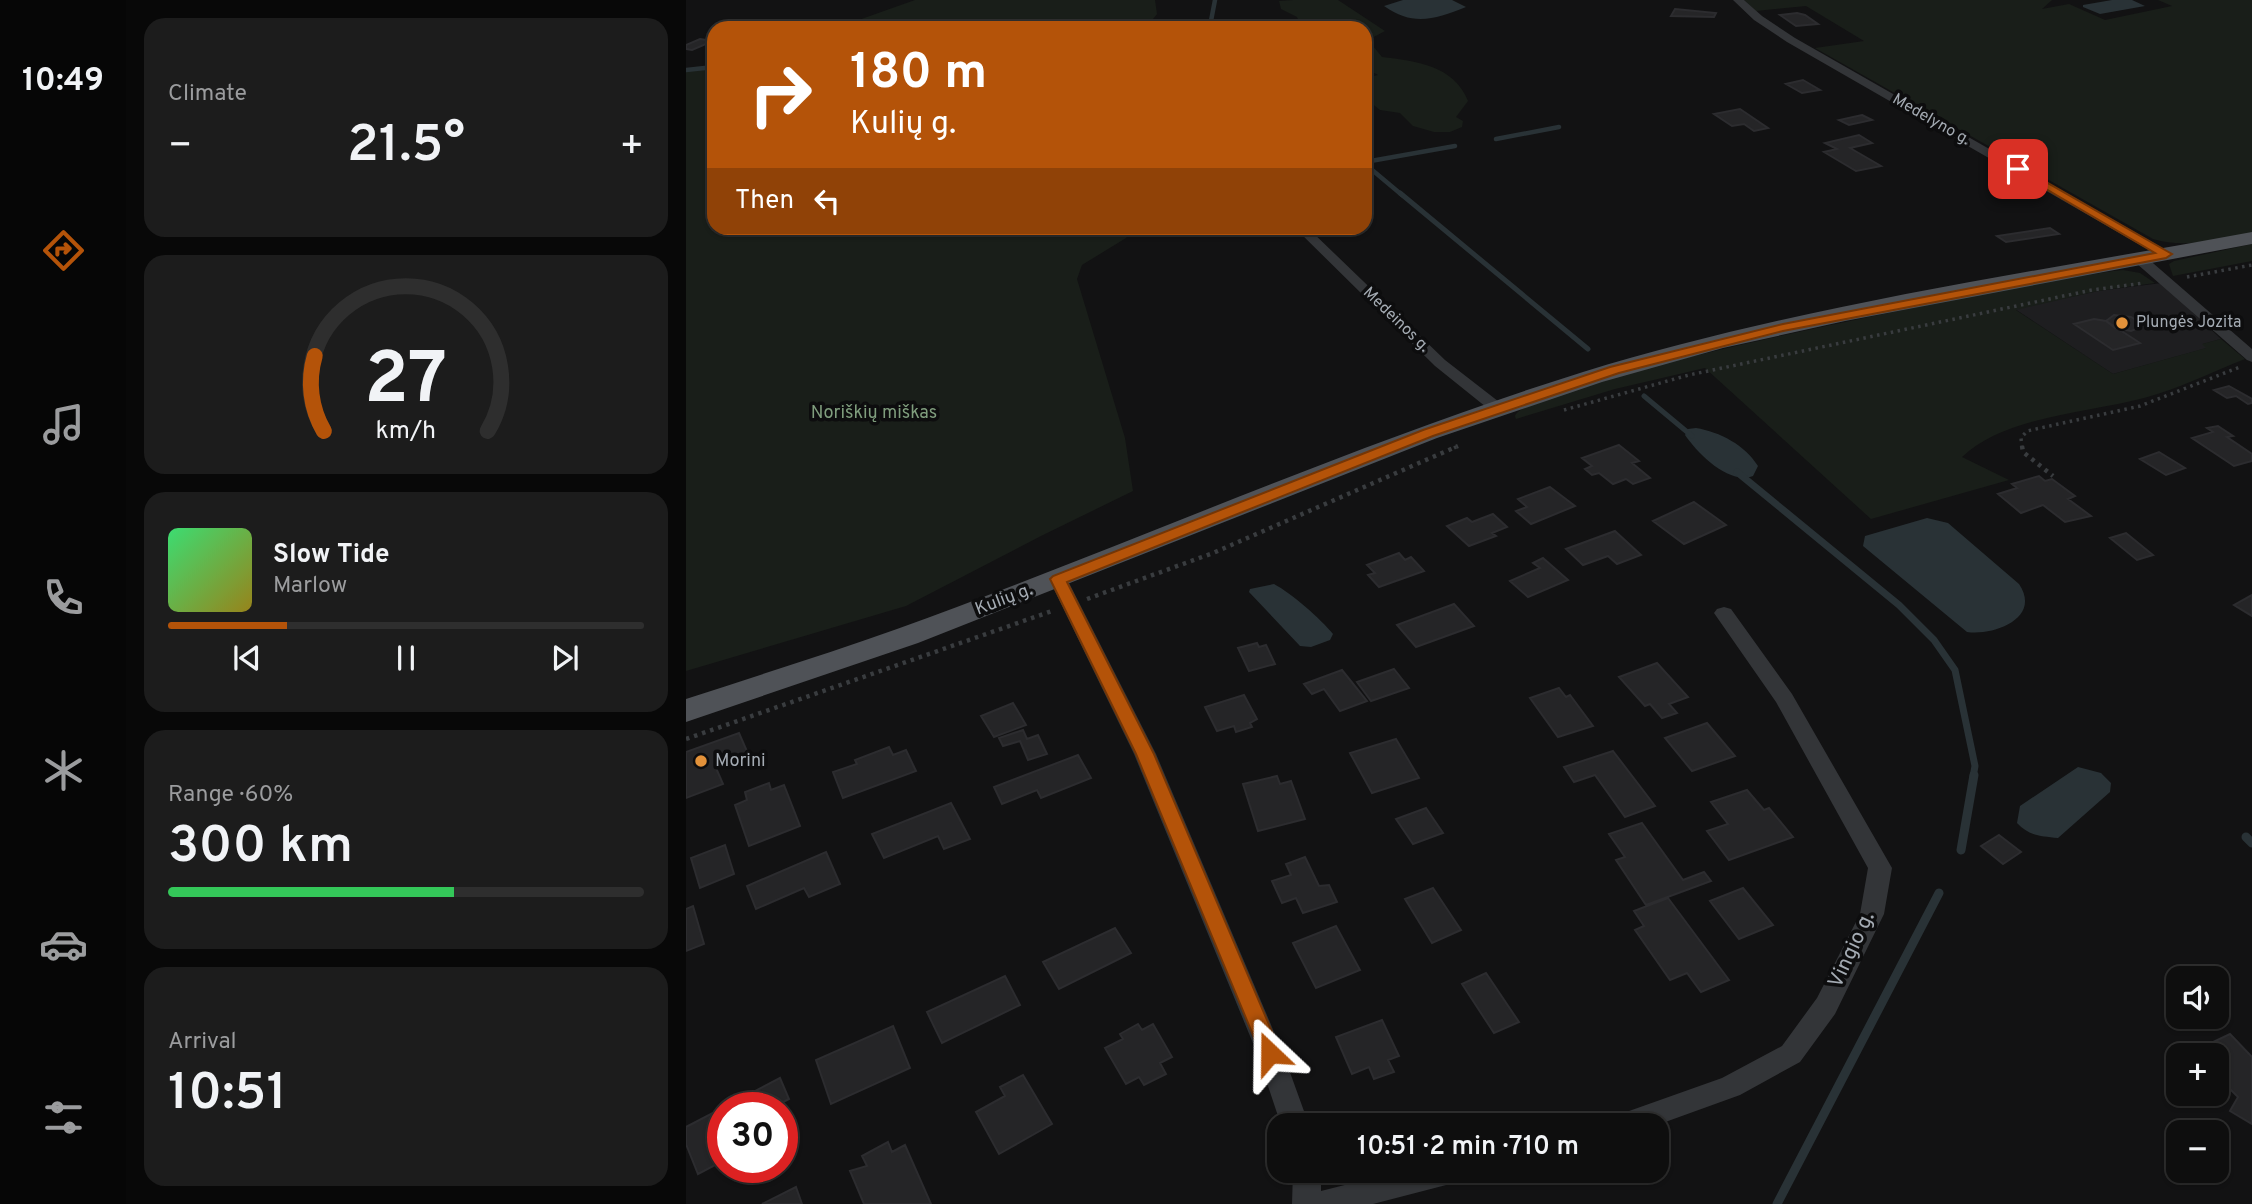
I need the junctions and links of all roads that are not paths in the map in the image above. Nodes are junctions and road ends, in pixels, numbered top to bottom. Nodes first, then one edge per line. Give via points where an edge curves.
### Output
1 (1738, 0) edge
2 (1308, 235) edge
3 (2252, 238) edge
4 (2153, 257) junction
5 (2252, 360) edge
6 (1497, 408) junction
7 (1058, 579) junction
8 (1724, 613) dead end
9 (686, 711) edge
10 (1291, 1113) edge
11 (1658, 1113) edge
12 (1307, 1183) edge
13 (1403, 1183) edge
14 (1306, 1204) edge
15 (1322, 1204) edge

1 - 4 street, Medelyno g. via 1791,40
2 - 6 street, Medeinos g. via 1440,363
3 - 4 main road, Kulių g.
4 - 5 street, Medelyno g. via 2167,281
4 - 6 main road, Kulių g. via 1760,333 1659,357
6 - 7 main road, Kulių g.
7 - 9 main road, Kulių g.
7 - 10 street via 1145,754
8 - 11 street, Vingio g. via 1784,699 1880,868 1878,886 1872,914 1826,1006 1791,1054 1731,1087
12 - 14 street
13 - 15 street

